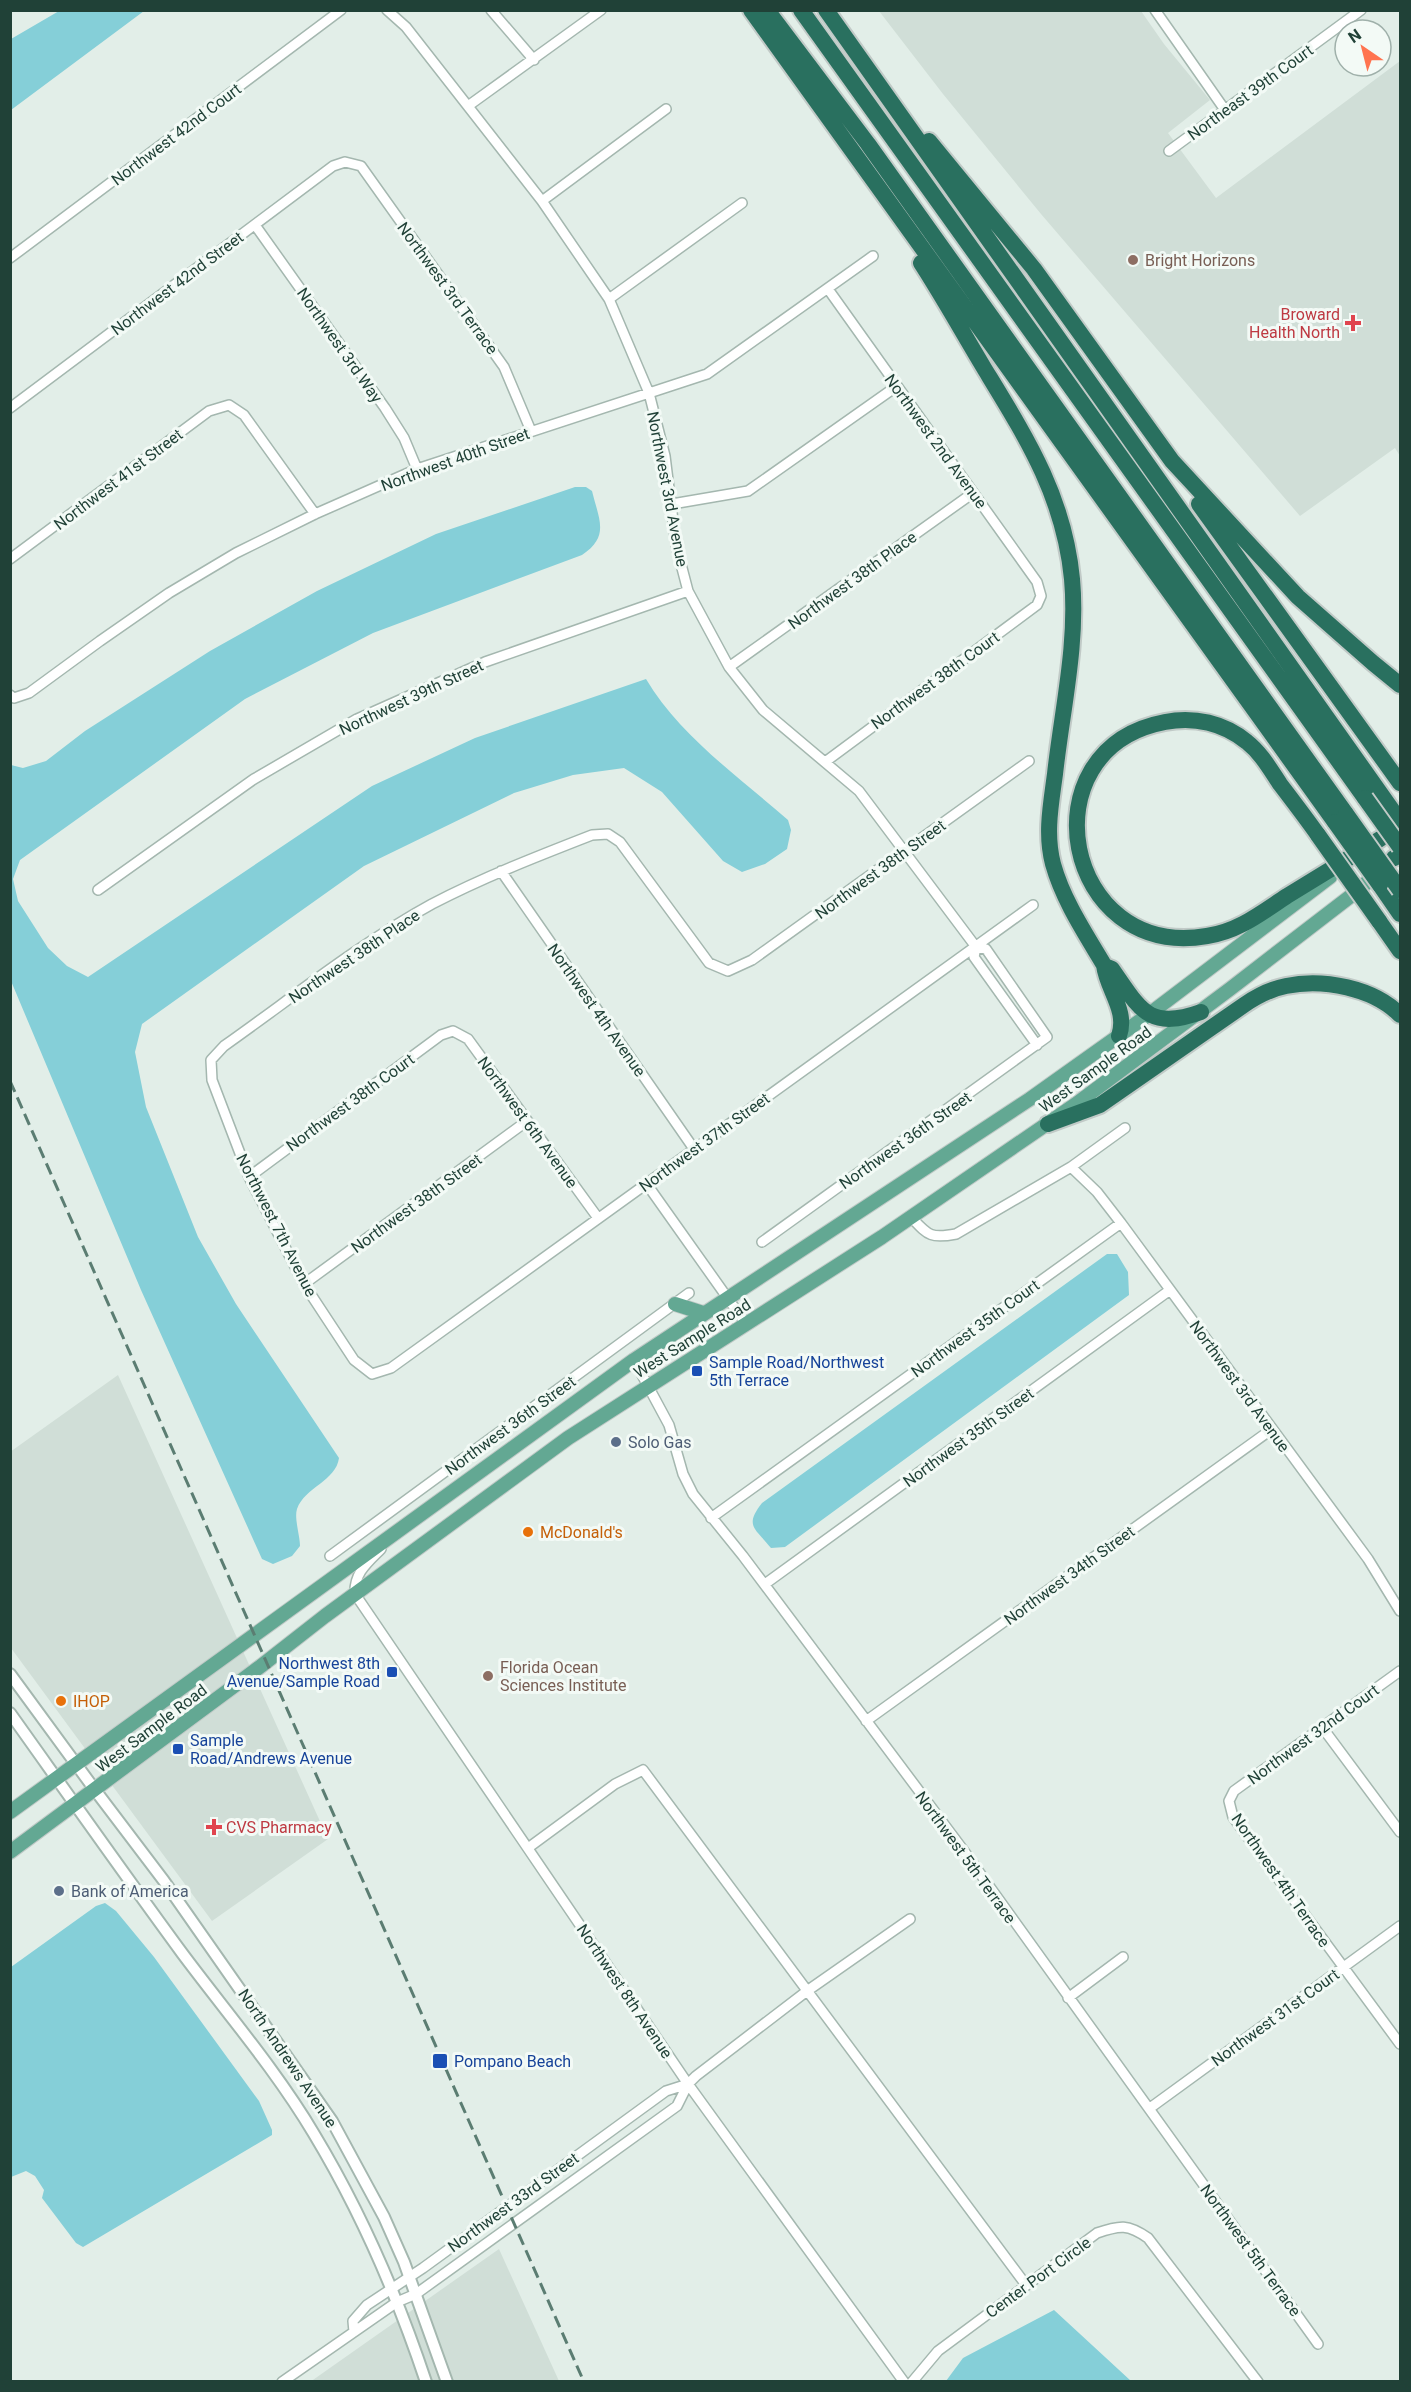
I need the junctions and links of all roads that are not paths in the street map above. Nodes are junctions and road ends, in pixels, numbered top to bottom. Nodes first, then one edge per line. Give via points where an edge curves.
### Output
1 (341, 10) edge
2 (387, 10) edge
3 (491, 10) edge
4 (601, 10) edge
5 (750, 10) edge
6 (767, 10) edge
7 (776, 10) edge
8 (801, 10) edge
9 (826, 10) edge
10 (1361, 10) edge
11 (1158, 12) edge
12 (534, 60) junction
13 (866, 69) junction
14 (468, 106) junction
15 (666, 109) dead end
16 (1225, 110) junction
17 (842, 135) junction
18 (868, 144) junction
19 (1169, 151) dead end
20 (345, 162) joint
21 (542, 201) junction
22 (742, 203) dead end
23 (255, 225) junction
24 (873, 256) dead end
25 (10, 258) edge
26 (828, 289) junction
27 (609, 299) junction
28 (897, 386) junction
29 (649, 393) junction
30 (10, 408) edge
31 (531, 431) junction
32 (1172, 461) junction
33 (417, 469) junction
34 (974, 493) junction
35 (672, 504) junction
36 (315, 514) junction
37 (10, 559) edge
38 (688, 591) junction
39 (1041, 596) joint
40 (729, 667) junction
41 (1401, 685) edge
42 (12, 696) edge
43 (825, 762) junction
44 (1029, 762) dead end
45 (1398, 780) edge
46 (1371, 794) junction
47 (1340, 818) junction
48 (1401, 822) edge
49 (1380, 839) junction
50 (905, 851) junction
51 (1399, 853) edge
52 (501, 872) junction
53 (98, 890) dead end
54 (1401, 890) edge
55 (1034, 905) dead end
56 (1399, 911) edge
57 (976, 947) junction
58 (1401, 951) edge
59 (1104, 965) junction
60 (728, 971) joint
61 (1201, 1011) junction
62 (1148, 1014) junction
63 (1401, 1015) edge
64 (453, 1031) joint
65 (1119, 1036) junction
66 (1047, 1037) joint
67 (1037, 1045) junction
68 (211, 1060) joint
69 (527, 1121) junction
70 (1048, 1124) junction
71 (1125, 1128) dead end
72 (694, 1149) junction
73 (1071, 1167) junction
74 (249, 1177) junction
75 (646, 1183) junction
76 (911, 1217) junction
77 (598, 1218) junction
78 (1121, 1223) junction
79 (762, 1242) dead end
80 (304, 1284) junction
81 (1170, 1290) junction
82 (689, 1293) dead end
83 (727, 1297) junction
84 (675, 1304) junction
85 (703, 1313) junction
86 (746, 1324) junction
87 (634, 1360) junction
88 (372, 1374) joint
89 (649, 1386) junction
90 (1272, 1429) junction
91 (388, 1515) junction
92 (711, 1518) junction
93 (397, 1533) junction
94 (330, 1557) dead end
95 (765, 1584) junction
96 (355, 1594) junction
97 (1401, 1611) edge
98 (1401, 1671) edge
99 (10, 1674) edge
100 (10, 1713) edge
101 (866, 1721) junction
102 (1322, 1727) junction
103 (76, 1764) junction
104 (57, 1778) junction
105 (94, 1790) junction
106 (1229, 1801) joint
107 (75, 1804) junction
108 (10, 1812) edge
109 (1401, 1833) edge
110 (528, 1848) junction
111 (10, 1852) edge
112 (910, 1918) dead end
113 (1401, 1926) edge
114 (1123, 1957) dead end
115 (1343, 1968) junction
116 (807, 1991) junction
117 (1068, 1998) junction
118 (1401, 2044) edge
119 (688, 2084) junction
120 (1150, 2108) junction
121 (410, 2277) junction
122 (1026, 2285) junction
123 (391, 2288) junction
124 (416, 2294) junction
125 (397, 2302) junction
126 (354, 2332) junction
127 (1318, 2344) dead end
128 (282, 2382) edge
129 (426, 2382) edge
130 (447, 2382) edge
131 (904, 2382) edge
132 (912, 2382) edge
133 (1258, 2382) edge

1 - 25 street, Northwest 42nd Court
2 - 14 street, Northwest 3rd Avenue via 406,27
3 - 12 street
4 - 12 street
5 - 17 highway
6 - 18 highway
7 - 18 highway
8 - 46 highway
9 - 13 highway
10 - 16 street, Northeast 39th Court
11 - 16 street
12 - 14 street
13 - 32 highway via 1034,269
13 - 46 highway
14 - 21 street, Northwest 3rd Avenue
15 - 21 street
16 - 19 street, Northeast 39th Court
17 - 47 highway
17 - 59 highway via 853,168 932,280 1033,448 1058,512 1069,559 1072,649 1050,814 1050,846 1064,894
18 - 47 highway
20 - 23 street, Northwest 42nd Street via 333,166
20 - 31 street, Northwest 3rd Terrace via 361,166 504,367
21 - 27 street, Northwest 3rd Avenue
22 - 27 street
23 - 30 street, Northwest 42nd Street
23 - 33 street, Northwest 3rd Way via 385,408
24 - 26 street, Northwest 40th Street
26 - 28 street, Northwest 2nd Avenue
26 - 29 street, Northwest 40th Street via 707,374
27 - 29 street, Northwest 3rd Avenue
28 - 34 street, Northwest 2nd Avenue
28 - 35 street via 748,491
29 - 31 street, Northwest 40th Street
29 - 35 street, Northwest 3rd Avenue
31 - 33 street, Northwest 40th Street
32 - 41 highway via 1298,597
32 - 45 highway
33 - 36 street, Northwest 40th Street
34 - 39 street, Northwest 2nd Avenue via 1037,582
34 - 40 street, Northwest 38th Place
35 - 38 street, Northwest 3rd Avenue via 676,545
36 - 37 street, Northwest 41st Street via 244,414 229,405 209,411
36 - 42 street, Northwest 40th Street via 236,553 100,640 29,693
38 - 40 street, Northwest 3rd Avenue
38 - 53 street, Northwest 39th Street via 485,662 357,718 254,779
39 - 43 street, Northwest 38th Court via 1037,605
40 - 43 street, Northwest 3rd Avenue via 763,710
43 - 50 street, Northwest 3rd Avenue via 859,791
44 - 50 street, Northwest 38th Street
46 - 48 highway
46 - 51 highway, bridge
47 - 54 highway, bridge
47 - 56 highway, bridge
48 - 49 main road, West Sample Road
49 - 58 highway, bridge via 1240,926 1205,937 1171,938 1137,927 1099,896 1081,862 1076,818 1086,782 1112,746 1144,727 1164,722 1210,722 1247,742 1266,762 1318,835 1379,921
49 - 62 main road, West Sample Road
50 - 57 street, Northwest 3rd Avenue
50 - 60 street, Northwest 38th Street via 752,960
51 - 61 main road, West Sample Road via 1356,892
52 - 60 street, Northwest 38th Place via 592,835 608,834 620,842 709,963
52 - 68 street, Northwest 38th Place via 433,904 381,935 224,1046
52 - 72 street, Northwest 4th Avenue
55 - 57 street, Northwest 37th Street
57 - 66 street, Northwest 3rd Avenue via 986,949
57 - 67 street, Northwest 3rd Avenue via 974,957
57 - 72 street, Northwest 37th Street
59 - 62 highway via 1112,969
59 - 65 highway via 1120,1011
61 - 62 highway via 1171,1020
61 - 70 main road, West Sample Road
62 - 65 main road, West Sample Road
63 - 70 highway via 1373,997 1341,987 1306,983 1279,987 1244,1005 1100,1105
64 - 69 street, Northwest 6th Avenue via 468,1039
64 - 74 street, Northwest 38th Court via 441,1035
65 - 83 main road, West Sample Road via 972,1138
66 - 67 street, Northwest 36th Street
67 - 79 street, Northwest 36th Street
68 - 74 street, Northwest 7th Avenue via 212,1080
69 - 77 street, Northwest 6th Avenue
69 - 80 street, Northwest 38th Street
70 - 76 main road, West Sample Road
71 - 73 street
72 - 75 street, Northwest 37th Street
73 - 76 street via 956,1234 929,1235
73 - 78 street, Northwest 3rd Avenue
74 - 80 street, Northwest 7th Avenue
75 - 77 street, Northwest 37th Street
75 - 83 street
76 - 86 main road, West Sample Road
77 - 88 street, Northwest 37th Street via 391,1368
78 - 81 street, Northwest 3rd Avenue
78 - 92 street, Northwest 35th Court
80 - 88 street, Northwest 7th Avenue via 354,1360
81 - 90 street, Northwest 3rd Avenue
81 - 95 street, Northwest 35th Street
82 - 84 street, Northwest 36th Street
83 - 85 main road, West Sample Road
83 - 86 street
84 - 85 main road
84 - 91 street, Northwest 36th Street
85 - 87 main road, West Sample Road
86 - 89 main road, West Sample Road
87 - 89 street, Northwest 5th Terrace
87 - 93 main road, West Sample Road
89 - 92 street, Northwest 5th Terrace via 672,1432 688,1485
89 - 96 main road, West Sample Road via 568,1438
90 - 97 street, Northwest 3rd Avenue via 1368,1559
90 - 101 street, Northwest 34th Street
91 - 93 street
91 - 94 street, Northwest 36th Street
92 - 95 street, Northwest 5th Terrace
93 - 96 street via 358,1574
93 - 103 main road, West Sample Road
95 - 101 street, Northwest 5th Terrace
96 - 105 main road, West Sample Road
96 - 110 street, Northwest 8th Avenue
98 - 102 street, Northwest 32nd Court
99 - 103 street, North Andrews Avenue
100 - 104 street, North Andrews Avenue
101 - 117 street, Northwest 5th Terrace
102 - 106 street, Northwest 32nd Court via 1234,1791
102 - 109 street
103 - 104 main road, West Sample Road
103 - 105 street, North Andrews Avenue
104 - 107 street, North Andrews Avenue
104 - 108 main road, West Sample Road
105 - 107 main road, West Sample Road
105 - 121 street, North Andrews Avenue via 164,1881 332,2121 384,2217
106 - 115 street, Northwest 4th Terrace via 1233,1817
107 - 111 main road, West Sample Road
107 - 123 street, North Andrews Avenue via 312,2131 345,2187
110 - 116 street via 615,1784 643,1770
110 - 119 street, Northwest 8th Avenue
112 - 116 street, Northwest 33rd Street
113 - 115 street, Northwest 31st Court
114 - 117 street
115 - 118 street, Northwest 4th Terrace
115 - 120 street, Northwest 31st Court
116 - 119 street, Northwest 33rd Street
116 - 122 street
117 - 120 street, Northwest 5th Terrace
119 - 121 street, Northwest 33rd Street via 666,2091
119 - 124 street, Northwest 33rd Street via 677,2106
119 - 131 street, Northwest 8th Avenue
120 - 127 street, Northwest 5th Terrace
121 - 123 street, Northwest 33rd Street
121 - 124 street, North Andrews Avenue
122 - 132 street, Center Port Circle via 938,2351
122 - 133 street, Center Port Circle via 1097,2233 1115,2226 1132,2228 1148,2238
123 - 125 street, North Andrews Avenue
123 - 126 street, Northwest 33rd Street via 353,2321
124 - 125 street, Northwest 33rd Street
124 - 130 street, North Andrews Avenue
125 - 126 street, Northwest 33rd Street
125 - 129 street, North Andrews Avenue
126 - 128 street, Northwest 33rd Street

